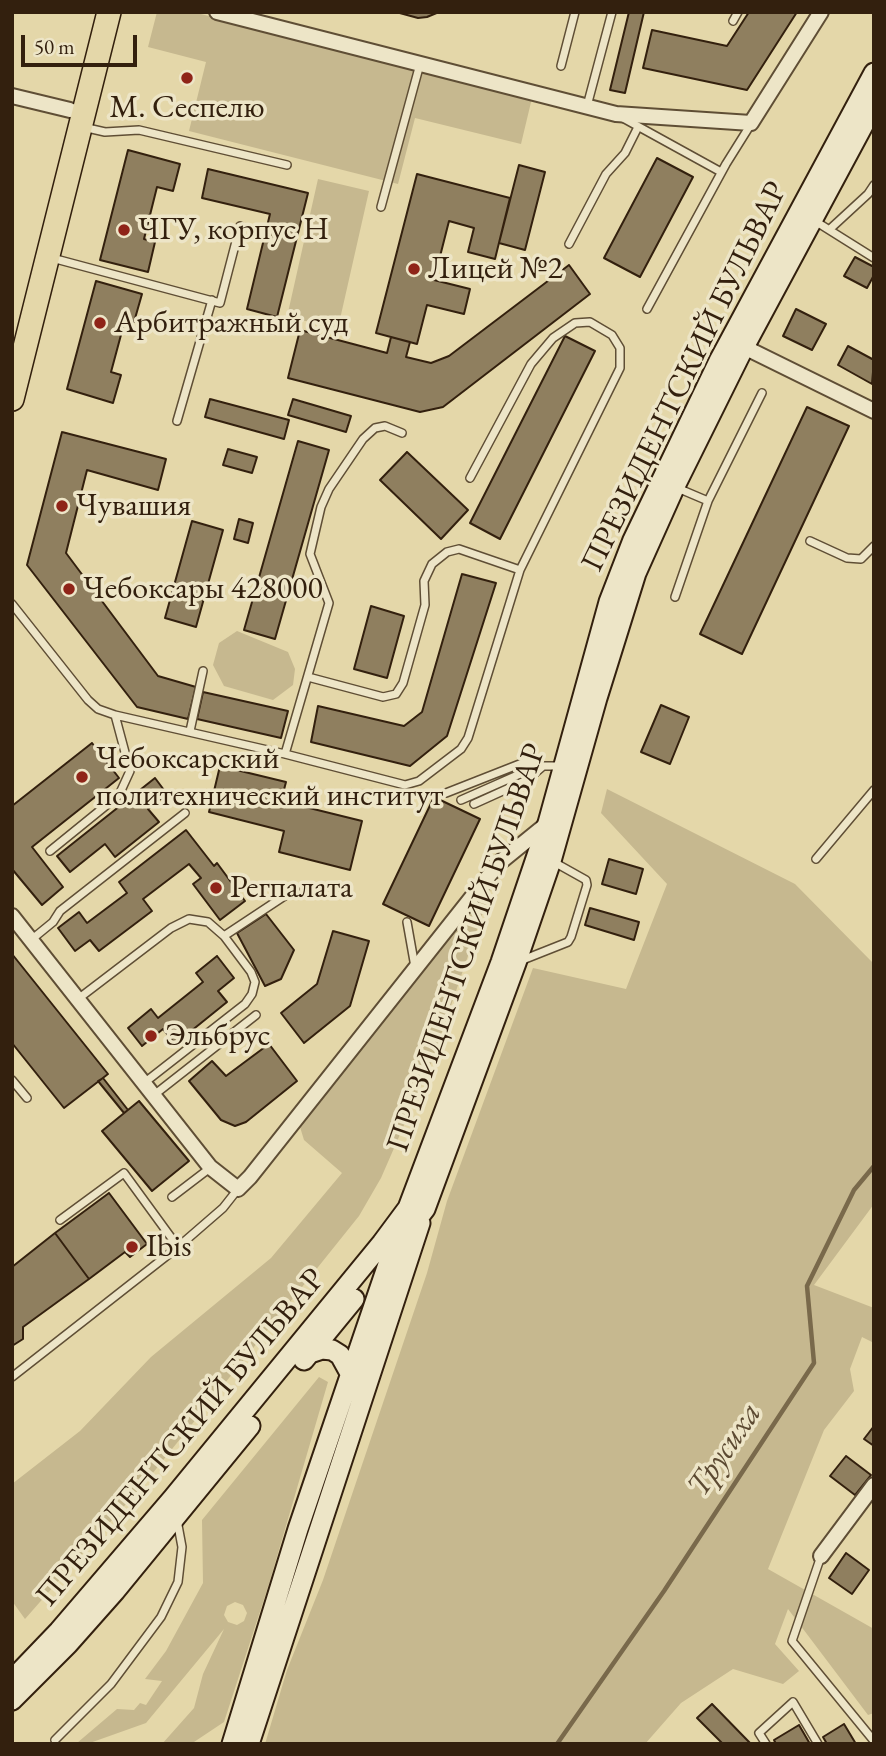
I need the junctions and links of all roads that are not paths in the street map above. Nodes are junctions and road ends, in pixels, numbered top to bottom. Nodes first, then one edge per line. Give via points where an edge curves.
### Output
1 (95, 12) edge
2 (109, 12) edge
3 (216, 12) edge
4 (575, 12) edge
5 (612, 12) edge
6 (738, 12) edge
7 (821, 12) edge
8 (733, 21) dead end
9 (420, 64) junction
10 (561, 66) dead end
11 (874, 73) edge
12 (12, 96) edge
13 (874, 105) edge
14 (587, 107) junction
15 (616, 114) junction
16 (75, 118) junction
17 (751, 123) junction
18 (638, 127) junction
19 (287, 165) dead end
20 (721, 172) junction
21 (874, 185) edge
22 (381, 207) dead end
23 (811, 219) junction
24 (240, 226) dead end
25 (830, 229) junction
26 (569, 244) dead end
27 (41, 255) junction
28 (874, 258) edge
29 (212, 300) junction
30 (647, 309) dead end
31 (12, 340) edge
32 (744, 348) junction
33 (762, 393) dead end
34 (12, 399) edge
35 (874, 411) edge
36 (177, 421) dead end
37 (402, 433) dead end
38 (470, 478) dead end
39 (675, 486) junction
40 (708, 501) junction
41 (810, 541) dead end
42 (874, 546) edge
43 (520, 570) junction
44 (675, 597) dead end
45 (12, 604) edge
46 (203, 671) dead end
47 (309, 677) junction
48 (115, 715) junction
49 (190, 731) junction
50 (285, 754) junction
51 (542, 766) junction
52 (563, 766) junction
53 (874, 790) edge
54 (446, 793) dead end
55 (461, 800) dead end
56 (474, 804) dead end
57 (186, 813) dead end
58 (548, 823) junction
59 (50, 851) dead end
60 (816, 859) dead end
61 (551, 861) junction
62 (295, 888) dead end
63 (12, 916) edge
64 (407, 922) dead end
65 (224, 936) junction
66 (31, 940) junction
67 (516, 963) junction
68 (416, 968) junction
69 (78, 999) junction
70 (256, 1016) dead end
71 (12, 1080) edge
72 (144, 1083) junction
73 (154, 1095) junction
74 (27, 1098) dead end
75 (211, 1167) junction
76 (238, 1189) junction
77 (172, 1197) dead end
78 (416, 1208) junction
79 (60, 1220) dead end
80 (178, 1247) junction
81 (391, 1252) junction
82 (328, 1332) junction
83 (306, 1348) junction
84 (359, 1350) junction
85 (351, 1375) junction
86 (12, 1377) edge
87 (369, 1382) junction
88 (874, 1485) edge
89 (176, 1516) junction
90 (821, 1556) joint
91 (12, 1680) edge
92 (12, 1700) edge
93 (55, 1740) dead end
94 (874, 1741) edge
95 (232, 1744) edge
96 (248, 1744) edge
97 (766, 1744) edge
98 (818, 1744) edge

1 - 16 main road
2 - 16 main road
3 - 9 street
4 - 10 lane
5 - 14 lane
6 - 8 lane
7 - 17 street
9 - 14 street
9 - 22 lane
11 - 52 main road, ПРЕЗИДЕНТСКИЙ БУЛЬВАР via 719,361 633,540 609,602
12 - 16 street
13 - 23 main road, ПРЕЗИДЕНТСКИЙ БУЛЬВАР
14 - 15 street
15 - 17 street
15 - 18 lane
16 - 19 lane via 105,132 139,130
16 - 27 main road
17 - 20 lane
18 - 20 lane
18 - 26 lane via 606,174
20 - 30 lane
21 - 25 lane
23 - 25 lane
23 - 32 main road, ПРЕЗИДЕНТСКИЙ БУЛЬВАР
24 - 29 lane via 220,303
25 - 28 lane
27 - 29 lane
27 - 31 main road
27 - 34 main road
29 - 36 lane
32 - 35 street
32 - 39 main road, ПРЕЗИДЕНТСКИЙ БУЛЬВАР
33 - 40 lane
37 - 47 lane via 385,426 375,428 363,439 321,507 310,554 329,603
38 - 43 lane via 531,364 553,338 575,323 590,322 612,335 620,348 620,368
39 - 40 lane
39 - 61 main road, ПРЕЗИДЕНТСКИЙ БУЛЬВАР via 624,607
40 - 44 lane
41 - 42 lane via 847,558 861,559
43 - 47 lane via 459,549 432,564 424,581 425,605 396,694 383,697
43 - 50 lane via 461,749 419,781 405,785
45 - 48 lane via 88,701
46 - 49 lane
47 - 50 lane
48 - 49 lane
48 - 59 lane via 130,771 119,795
49 - 50 lane
51 - 52 lane
51 - 54 lane via 530,760
51 - 55 lane
51 - 56 lane via 527,780
52 - 58 main road, ПРЕЗИДЕНТСКИЙ БУЛЬВАР
53 - 60 lane
57 - 66 lane via 60,911
58 - 68 street via 499,863
58 - 78 main road, ПРЕЗИДЕНТСКИЙ БУЛЬВАР
61 - 67 main road, ПРЕЗИДЕНТСКИЙ БУЛЬВАР
61 - 67 lane via 586,880 571,937
62 - 65 lane
63 - 66 street
64 - 68 lane
65 - 69 lane via 208,922 188,919
65 - 72 lane via 251,972 255,982 252,994
66 - 69 street
67 - 78 main road, ПРЕЗИДЕНТСКИЙ БУЛЬВАР
68 - 76 street
69 - 72 street
70 - 73 lane
71 - 74 lane
72 - 73 street
73 - 75 street
75 - 76 street
75 - 77 lane
76 - 80 lane
78 - 81 main road
78 - 83 main road, ПРЕЗИДЕНТСКИЙ БУЛЬВАР
78 - 87 main road
79 - 80 lane via 124,1173
80 - 86 lane
81 - 82 main road, ПРЕЗИДЕНТСКИЙ БУЛЬВАР
81 - 84 main road
82 - 83 main road via 318,1334
82 - 84 main road via 345,1335
83 - 85 main road via 332,1350
83 - 89 main road, ПРЕЗИДЕНТСКИЙ БУЛЬВАР
83 - 91 main road, ПРЕЗИДЕНТСКИЙ БУЛЬВАР
84 - 85 main road
84 - 87 main road
85 - 95 main road
87 - 96 main road
88 - 90 street
89 - 92 main road, ПРЕЗИДЕНТСКИЙ БУЛЬВАР via 68,1644
89 - 93 lane via 181,1547 177,1582 161,1617 111,1684
90 - 94 lane via 792,1641
97 - 98 lane via 759,1733 793,1702

